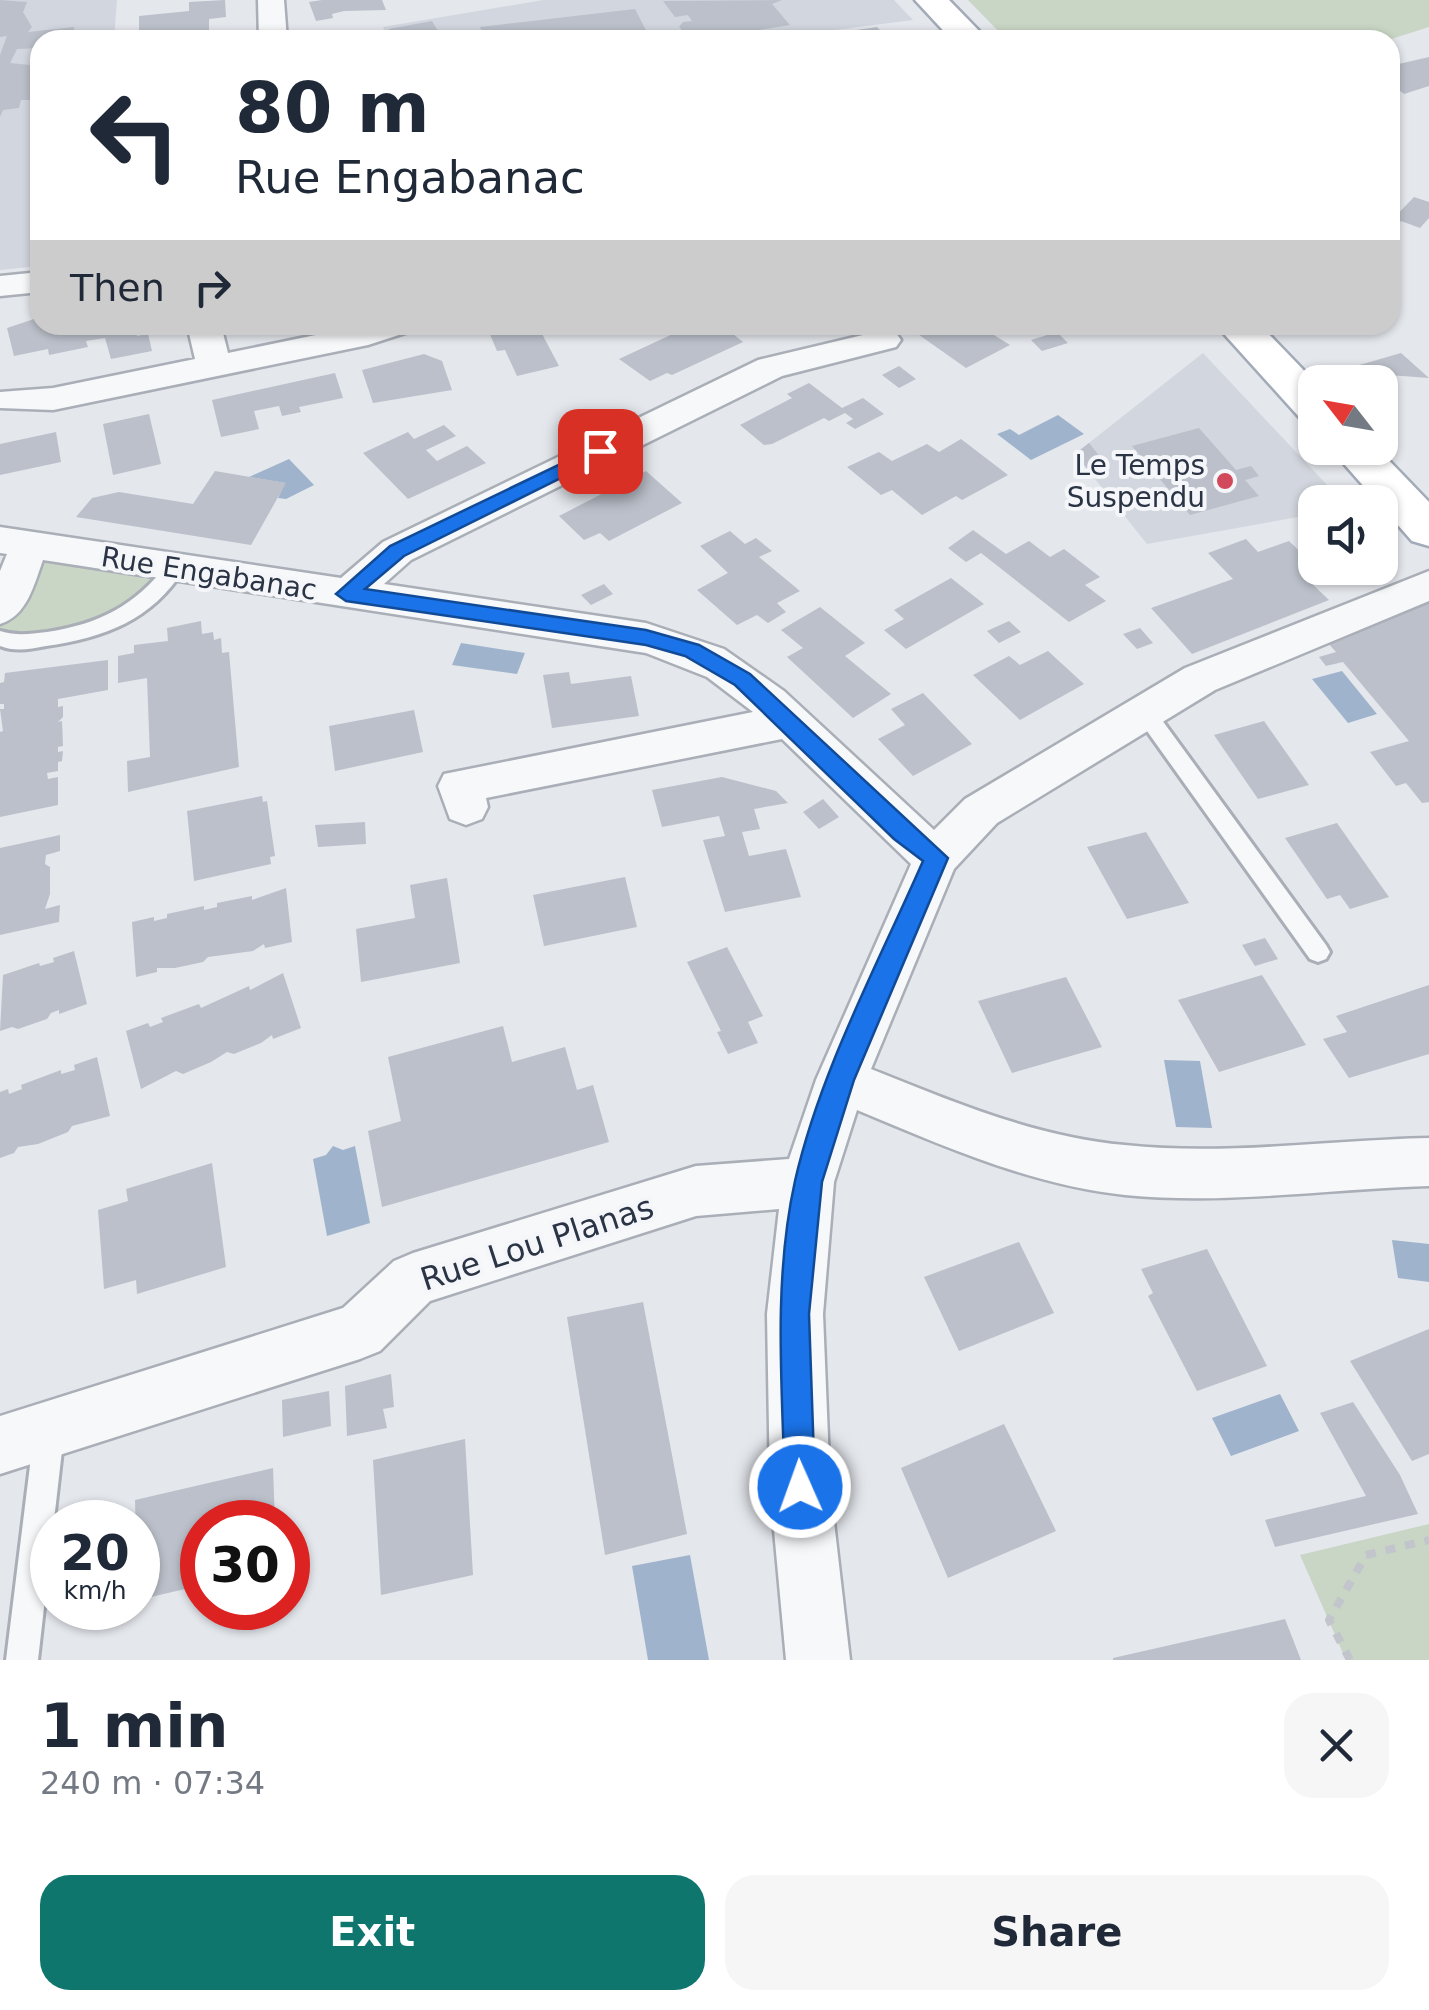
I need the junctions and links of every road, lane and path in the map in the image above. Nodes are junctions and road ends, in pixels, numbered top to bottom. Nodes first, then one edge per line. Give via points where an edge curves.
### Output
1 (271, 0) edge
2 (931, 0) edge
3 (272, 30) edge
4 (961, 30) edge
5 (30, 283) edge
6 (0, 286) edge
7 (206, 335) edge
8 (371, 335) edge
9 (1246, 335) edge
10 (884, 340) dead end
11 (214, 366) junction
12 (1298, 390) edge
13 (10, 400) dead end
14 (1368, 465) edge
15 (1429, 530) edge
16 (14, 543) edge
17 (174, 569) junction
18 (1429, 585) edge
19 (346, 594) junction
20 (0, 610) edge
21 (0, 638) edge
22 (1144, 711) junction
23 (787, 722) junction
24 (466, 807) dead end
25 (936, 858) junction
26 (1318, 952) dead end
27 (841, 1080) junction
28 (1429, 1162) edge
29 (808, 1182) junction
30 (24, 1437) edge
31 (1429, 1540) edge
32 (22, 1660) edge
33 (818, 1660) edge
34 (1350, 1660) edge

1 - 3 street
2 - 4 main road
5 - 6 street
7 - 11 street
8 - 11 street
9 - 12 main road
10 - 19 street via 770,368 397,551
11 - 13 street via 54,399
14 - 15 main road
16 - 17 street, Rue Engabanac
16 - 20 street via 11,594
17 - 19 street, Rue Engabanac
17 - 21 lane via 133,612 96,632 12,643
18 - 22 street via 1200,679
19 - 23 street, Rue Engabanac via 692,650 743,680
22 - 25 street via 981,811
22 - 26 lane
23 - 24 street via 460,786
23 - 25 street, Rue Engabanac
25 - 27 street
27 - 28 street via 972,1132 1121,1170 1191,1174
27 - 29 street
29 - 30 street, Rue Lou Planas via 696,1191 413,1280 360,1331
29 - 33 street via 794,1314 800,1487
30 - 32 lane
31 - 34 path via 1366,1555 1328,1620

